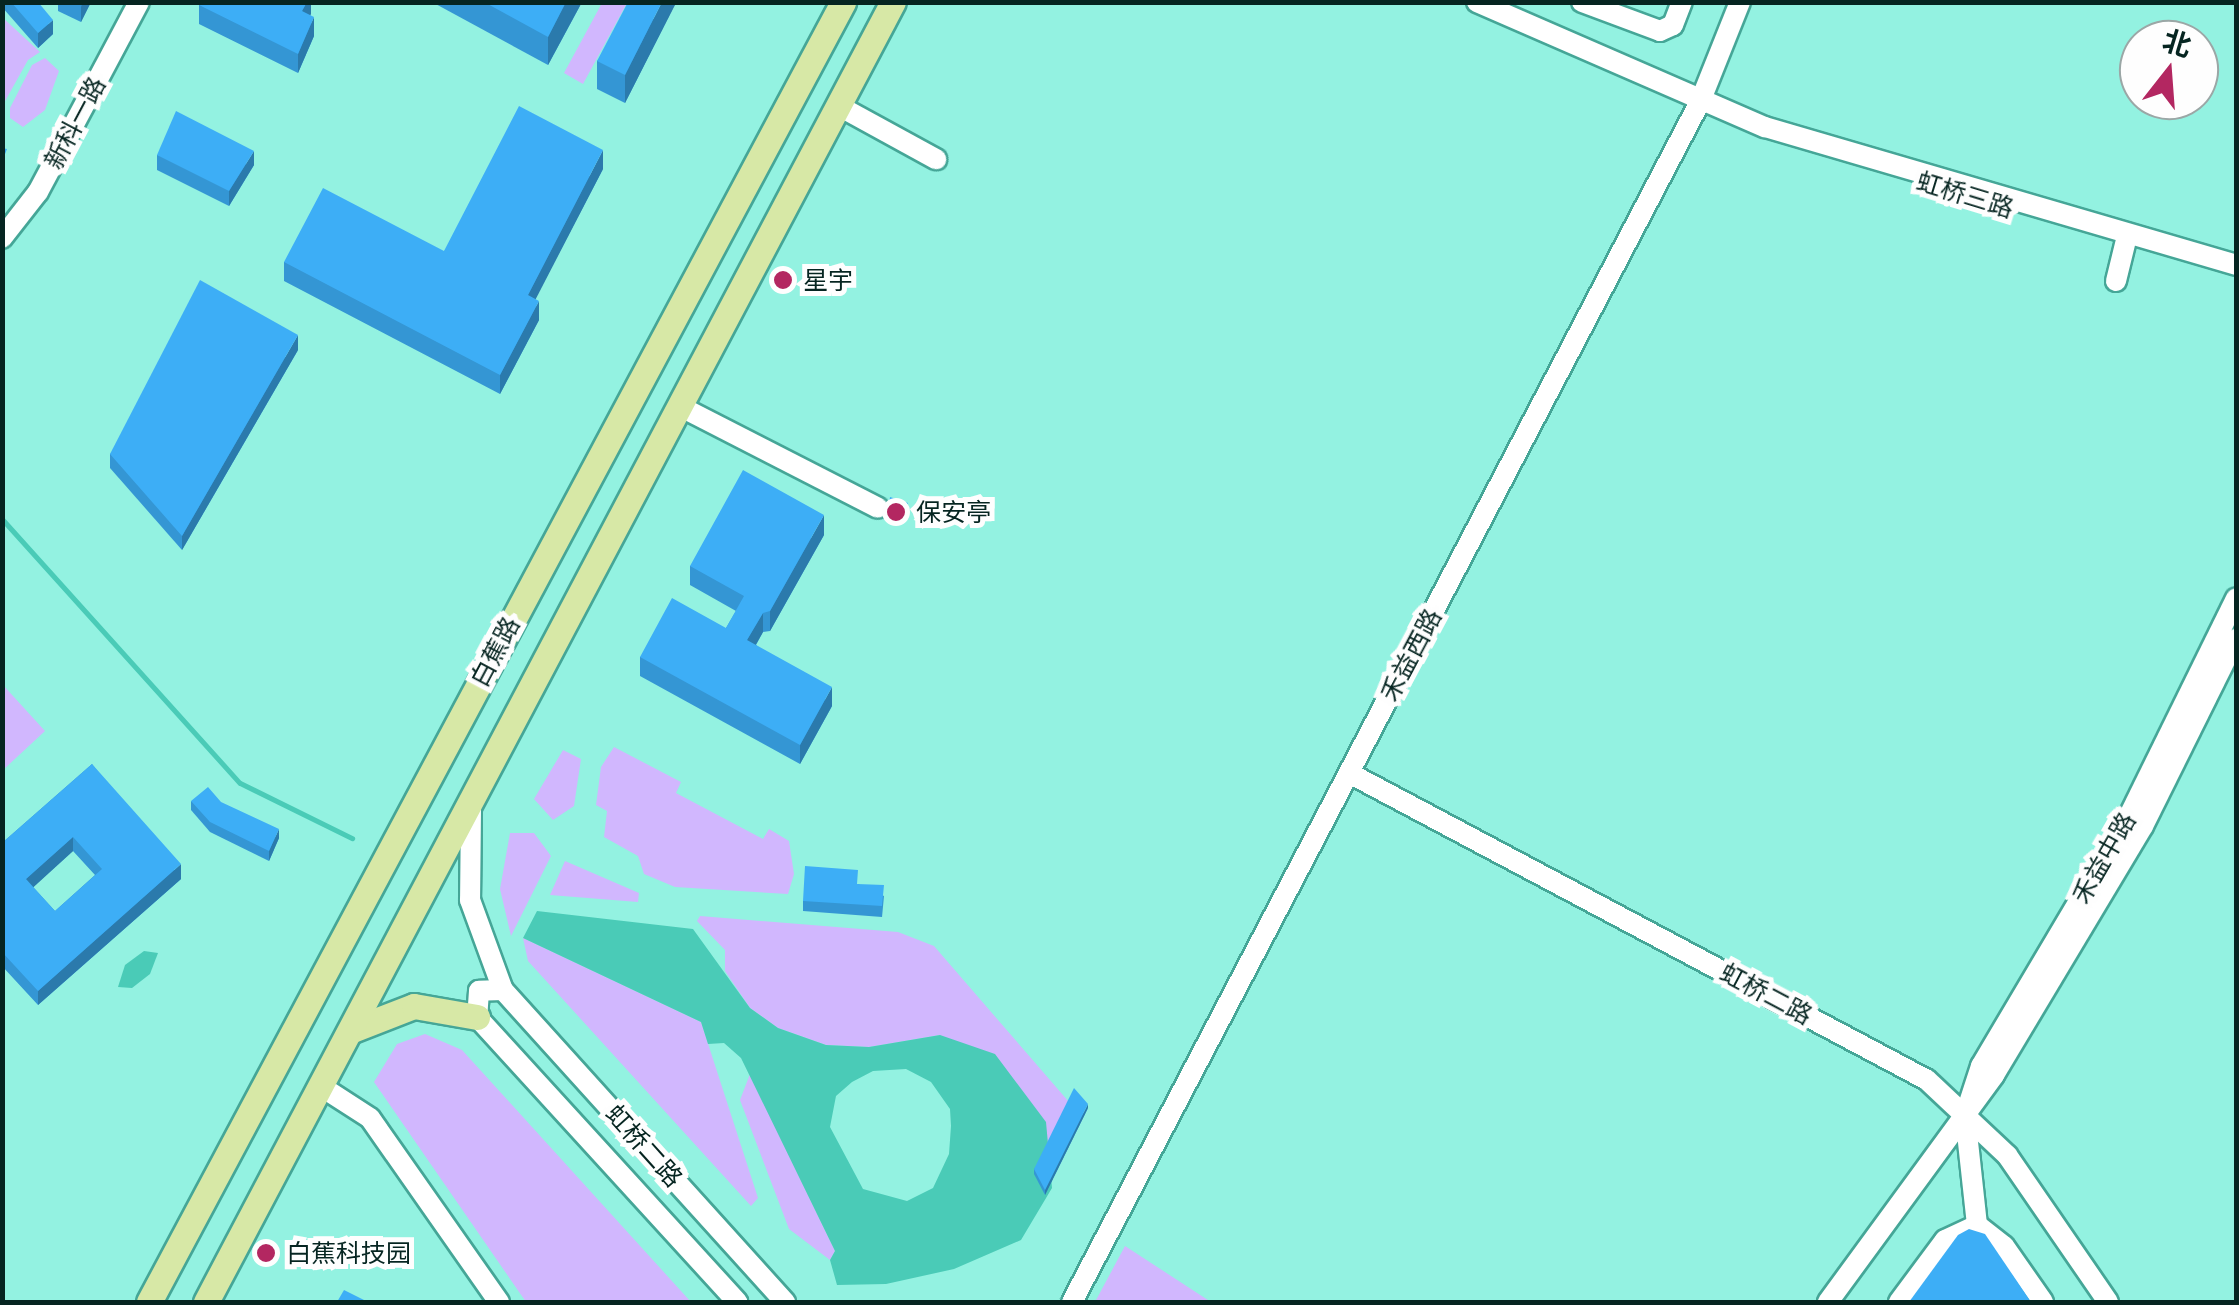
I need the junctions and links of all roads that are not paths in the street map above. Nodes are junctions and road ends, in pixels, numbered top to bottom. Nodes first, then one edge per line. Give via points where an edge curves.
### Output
1 (140, 2) edge
2 (842, 2) edge
3 (894, 2) edge
4 (1477, 2) edge
5 (1582, 2) edge
6 (1682, 2) edge
7 (1740, 2) edge
8 (1700, 102) junction
9 (839, 106) junction
10 (936, 159) dead end
11 (2, 238) edge
12 (2126, 239) junction
13 (2236, 265) edge
14 (2236, 273) edge
15 (2116, 281) dead end
16 (681, 407) junction
17 (878, 508) dead end
18 (2236, 598) edge
19 (2236, 640) edge
20 (1349, 772) junction
21 (471, 805) junction
22 (502, 990) junction
23 (477, 1017) junction
24 (352, 1030) junction
25 (322, 1087) junction
26 (1965, 1115) junction
27 (1977, 1225) junction
28 (149, 1302) edge
29 (206, 1302) edge
30 (499, 1302) edge
31 (737, 1302) edge
32 (785, 1302) edge
33 (1072, 1302) edge
34 (1828, 1302) edge
35 (1899, 1302) edge
36 (2043, 1302) edge
37 (2108, 1302) edge

1 - 11 street, 新科一路 via 38,192
2 - 28 main road, 白蕉路
3 - 9 main road, 白蕉路
4 - 8 street, 虹桥三路
5 - 6 street via 1660,31 1673,25
7 - 8 street, 禾益西路
8 - 12 street, 虹桥三路
8 - 20 street, 禾益西路
9 - 10 street
9 - 16 main road, 白蕉路
12 - 13 street, 虹桥三路
12 - 14 street, 虹桥三路
12 - 15 street
16 - 17 street
16 - 21 main road, 白蕉路
18 - 26 street, 禾益中路 via 2127,820 1981,1066
19 - 26 street, 禾益中路 via 2143,826
20 - 26 street, 虹桥二路 via 1927,1080
20 - 33 street, 禾益西路
21 - 22 street via 470,900
21 - 24 main road, 白蕉路
22 - 23 street via 479,991
22 - 32 street, 虹桥二路
23 - 24 main road via 414,1006
23 - 31 street, 虹桥二路
24 - 25 main road, 白蕉路
25 - 29 main road, 白蕉路
25 - 30 street via 370,1118
26 - 27 street
26 - 34 street, 禾益中路
26 - 37 street, 虹桥二路 via 2007,1154
27 - 35 street via 1944,1240
27 - 36 street via 2004,1246

